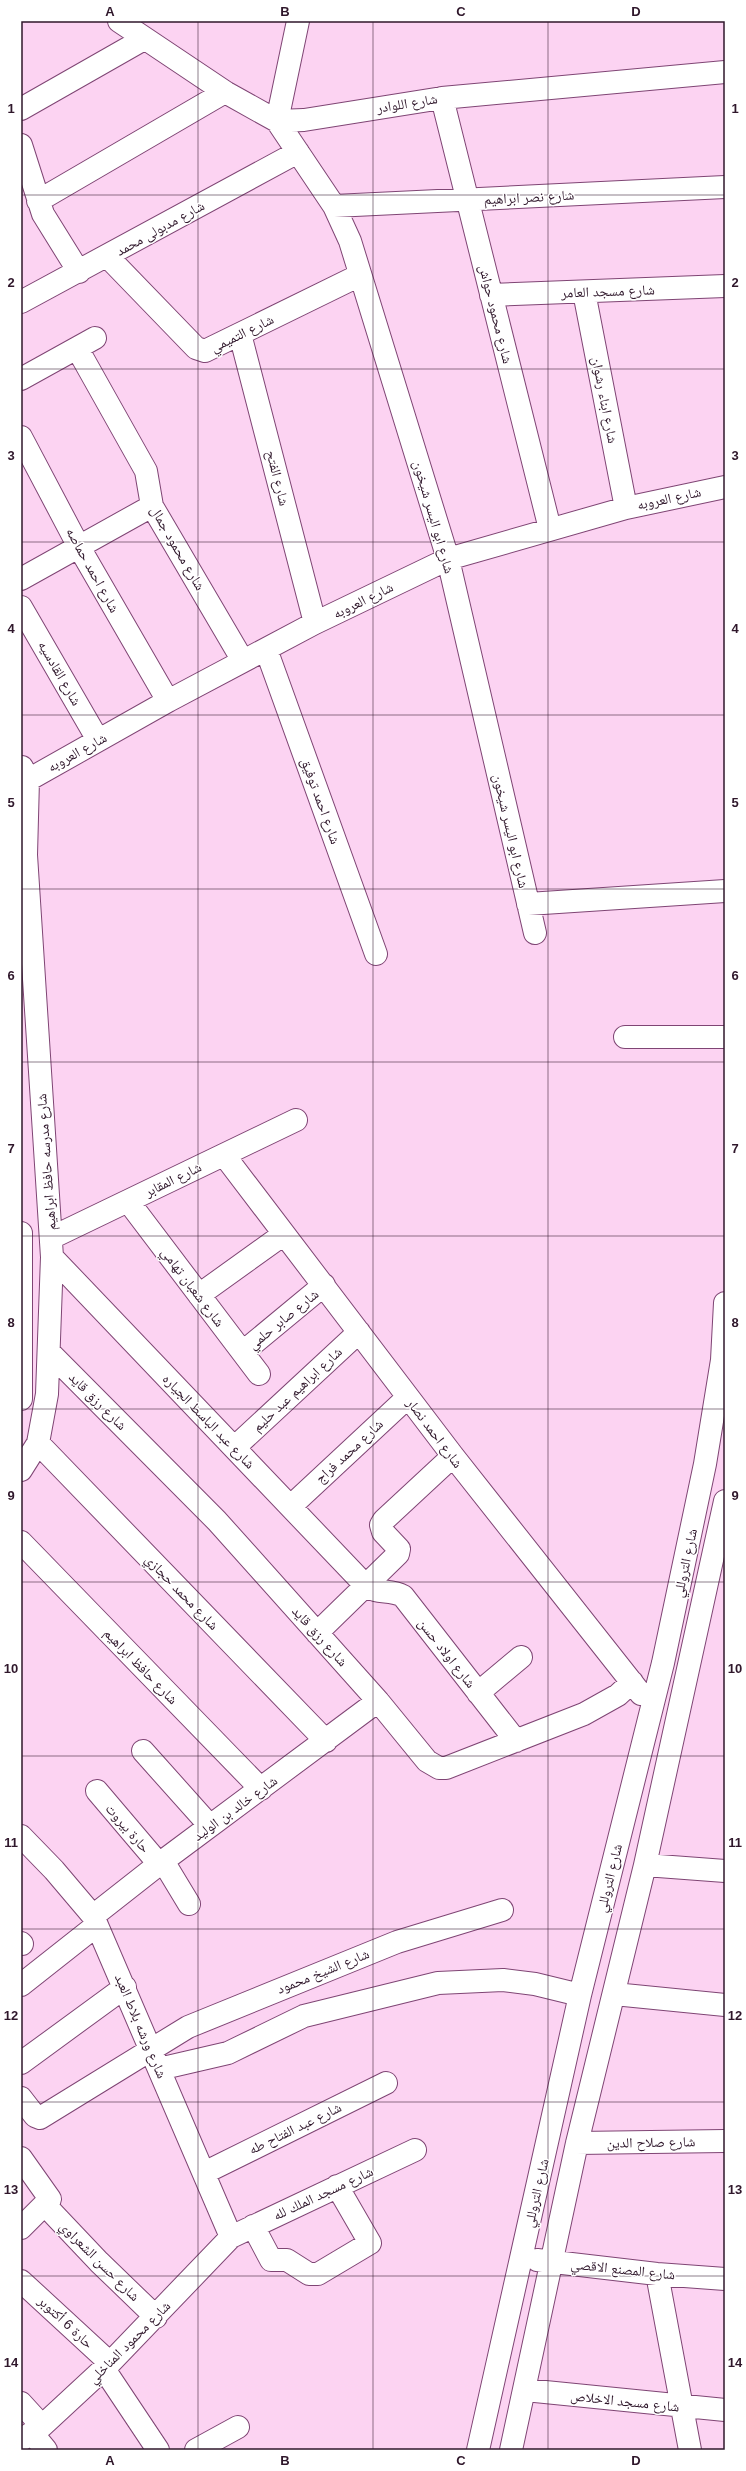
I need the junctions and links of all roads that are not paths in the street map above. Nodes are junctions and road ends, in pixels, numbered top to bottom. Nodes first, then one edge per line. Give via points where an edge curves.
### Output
1 (119, 21) edge
2 (298, 21) edge
3 (144, 39) junction
4 (725, 72) edge
5 (225, 92) junction
6 (442, 98) junction
7 (21, 109) edge
8 (277, 122) junction
9 (21, 145) edge
10 (298, 152) junction
11 (725, 187) edge
12 (38, 200) junction
13 (468, 201) junction
14 (334, 206) junction
15 (107, 256) junction
16 (79, 272) junction
17 (360, 275) junction
18 (725, 286) edge
19 (584, 292) junction
20 (491, 295) junction
21 (21, 302) edge
22 (240, 334) junction
23 (21, 379) edge
24 (21, 437) edge
25 (725, 487) edge
26 (152, 506) junction
27 (626, 508) junction
28 (550, 529) junction
29 (79, 547) junction
30 (448, 559) junction
31 (21, 579) edge
32 (21, 607) edge
33 (315, 623) junction
34 (266, 649) junction
35 (243, 661) junction
36 (168, 701) junction
37 (98, 740) junction
38 (24, 773) edge
39 (23, 858) edge
40 (725, 891) edge
41 (528, 904) junction
42 (535, 933) dead end
43 (376, 954) dead end
44 (625, 1037) dead end
45 (725, 1037) edge
46 (296, 1120) dead end
47 (224, 1155) junction
48 (128, 1201) junction
49 (21, 1233) edge
50 (284, 1234) junction
51 (51, 1247) junction
52 (324, 1285) junction
53 (199, 1295) junction
54 (725, 1303) edge
55 (359, 1332) junction
56 (242, 1352) junction
57 (50, 1353) junction
58 (259, 1374) dead end
59 (408, 1397) junction
60 (21, 1399) edge
61 (235, 1447) junction
62 (453, 1456) junction
63 (26, 1458) edge
64 (725, 1501) edge
65 (291, 1506) junction
66 (21, 1542) edge
67 (366, 1586) junction
68 (317, 1633) junction
69 (521, 1657) dead end
70 (632, 1682) junction
71 (478, 1693) junction
72 (378, 1701) junction
73 (652, 1707) junction
74 (326, 1741) junction
75 (516, 1741) junction
76 (143, 1751) dead end
77 (261, 1789) junction
78 (97, 1791) dead end
79 (210, 1826) junction
80 (21, 1836) edge
81 (161, 1862) junction
82 (645, 1865) junction
83 (725, 1872) edge
84 (189, 1904) dead end
85 (502, 1910) dead end
86 (95, 1920) junction
87 (21, 1985) edge
88 (125, 1987) junction
89 (614, 1994) junction
90 (580, 1995) junction
91 (725, 2005) edge
92 (155, 2059) junction
93 (21, 2063) edge
94 (386, 2083) dead end
95 (21, 2098) edge
96 (725, 2141) edge
97 (577, 2144) junction
98 (415, 2150) dead end
99 (21, 2158) edge
100 (204, 2173) junction
101 (338, 2186) junction
102 (45, 2205) junction
103 (253, 2226) junction
104 (21, 2228) edge
105 (231, 2237) junction
106 (521, 2257) junction
107 (552, 2262) junction
108 (657, 2274) junction
109 (725, 2279) edge
110 (21, 2281) edge
111 (156, 2316) junction
112 (107, 2366) junction
113 (525, 2390) junction
114 (21, 2403) edge
115 (682, 2408) junction
116 (725, 2410) edge
117 (238, 2427) dead end
118 (32, 2433) edge
119 (46, 2450) edge
120 (158, 2450) edge
121 (196, 2450) edge
122 (478, 2450) edge
123 (511, 2450) edge
124 (690, 2450) edge

1 - 3 street
2 - 8 street
3 - 5 street
3 - 7 street
4 - 6 street, شارع اللوادر
5 - 8 street
5 - 12 street
6 - 8 street, شارع اللوادر
6 - 13 street, شارع محمود حواش
8 - 10 street, شارع ابو اليسر شيخون
9 - 12 street
10 - 14 street, شارع ابو اليسر شيخون
10 - 15 street, شارع مدبولى محمد
11 - 13 street, شارع نصر ابراهيم
12 - 16 street via 43,214
13 - 14 street, شارع نصر ابراهيم
13 - 20 street, شارع محمود حواش
14 - 17 street, شارع ابو اليسر شيخون via 350,241
15 - 16 street, شارع مدبولى محمد
15 - 22 street, شارع التميمي via 200,351
16 - 21 street, شارع مدبولى محمد
17 - 22 street, شارع التميمي
17 - 30 street, شارع ابو اليسر شيخون
18 - 19 street, شارع مسجد العامر
19 - 20 street, شارع مسجد العامر
19 - 27 street, شارع ابناء رشوان
20 - 28 street, شارع محمود حواش
22 - 33 street, شارع الفتح
23 - 26 street, شارع محمود جمال via 86,343 146,471
24 - 29 street, شارع احمد حماصه
25 - 27 street, شارع العروبه
26 - 29 street
26 - 35 street, شارع محمود جمال
27 - 28 street, شارع العروبه
28 - 30 street, شارع العروبه
29 - 31 street
29 - 36 street, شارع احمد حماصه
30 - 33 street, شارع العروبه
30 - 41 street, شارع ابو اليسر شيخون
32 - 37 street, شارع القادسيه
33 - 34 street, شارع العروبه
34 - 35 street, شارع العروبه
34 - 43 street, شارع احمد توفيق
35 - 36 street, شارع العروبه
36 - 37 street, شارع العروبه
37 - 38 street, شارع العروبه
38 - 39 street, شارع مدرسه حافظ ابراهيم
39 - 51 street, شارع مدرسه حافظ ابراهيم
40 - 41 street
41 - 42 street, شارع ابو اليسر شيخون
44 - 45 street
46 - 47 street, شارع المقابر
47 - 48 street, شارع المقابر
47 - 50 street, شارع احمد نصار
48 - 51 street, شارع المقابر
48 - 53 street, شارع شعبان تهامي
49 - 60 street
50 - 52 street, شارع احمد نصار
50 - 53 street
51 - 57 street, شارع مدرسه حافظ ابراهيم
51 - 61 street, شارع عبد الباسط الجياره
52 - 55 street, شارع احمد نصار
52 - 56 street, شارع صابر حلمي
53 - 56 street, شارع شعبان تهامي
54 - 73 street, شارع التروللي via 722,1360 705,1464
55 - 59 street, شارع احمد نصار
55 - 61 street, شارع ابراهيم عبد حليم
56 - 58 street, شارع شعبان تهامي
57 - 63 street, شارع مدرسه حافظ ابراهيم via 47,1394
57 - 68 street, شارع رزق قايد via 217,1521
59 - 62 street, شارع احمد نصار
59 - 65 street, شارع محمد فراج
61 - 65 street, شارع عبد الباسط الجياره
62 - 67 street via 384,1520 381,1525 383,1532 400,1552
62 - 70 street, شارع احمد نصار
63 - 74 street, شارع محمد حجازي
64 - 82 street, شارع التروللي
65 - 67 street, شارع عبد الباسط الجياره
66 - 77 street, شارع حافظ ابراهيم
67 - 68 street
67 - 71 street, شارع اولاد حسن via 370,1589 397,1592 403,1596
68 - 72 street, شارع رزق قايد
69 - 71 street
70 - 73 street, شارع احمد نصار
70 - 75 street, شارع رزق قايد via 602,1706
71 - 75 street, شارع اولاد حسن
72 - 74 street, شارع خالد بن الوليد
72 - 75 street, شارع رزق قايد via 427,1761 439,1768 446,1768
73 - 90 street, شارع التروللي
74 - 77 street, شارع خالد بن الوليد
76 - 79 street
77 - 79 street, شارع خالد بن الوليد
78 - 81 street, حارة بيروت
79 - 81 street, شارع خالد بن الوليد
80 - 86 street, شارع ورشه بلاط العبد via 54,1870
81 - 84 street, حارة بيروت
81 - 86 street, شارع خالد بن الوليد
82 - 83 street
82 - 89 street, شارع التروللي
85 - 92 street, شارع الشيخ محمود via 397,1942 188,2027
86 - 87 street, شارع خالد بن الوليد
86 - 88 street, شارع ورشه بلاط العبد
88 - 92 street, شارع ورشه بلاط العبد
88 - 93 street
89 - 91 street
89 - 97 street, شارع التروللي
90 - 92 street via 535,1984 503,1980 438,1983 304,2016 228,2053
90 - 106 street, شارع التروللي
92 - 95 street, شارع الشيخ محمود via 40,2118 35,2116
92 - 100 street, شارع ورشه بلاط العبد
94 - 100 street, شارع عبد الفتاح طه
96 - 97 street, شارع صلاح الدين
97 - 107 street, شارع التروللي
98 - 101 street, شارع مسجد الملك لله
99 - 102 street via 50,2199
100 - 105 street, شارع ورشه بلاط العبد
101 - 103 street, شارع مسجد الملك لله
101 - 103 street via 370,2243 318,2274 309,2274 288,2260 271,2260
102 - 104 street
102 - 111 street, شارع حسن الشعراوي via 99,2262
103 - 105 street, شارع مسجد الملك لله
105 - 111 street, شارع محمود المناخلي
106 - 107 street, شارع المصنع الاقصي
106 - 122 street, شارع التروللي
107 - 108 street, شارع المصنع الاقصي
107 - 113 street, شارع التروللي
108 - 109 street, شارع المصنع الاقصي
108 - 115 street
110 - 112 street, حارة 6 أكتوبر
111 - 112 street, شارع محمود المناخلي
112 - 118 street, شارع محمود المناخلي
112 - 120 street, حارة 6 أكتوبر
113 - 115 street, شارع مسجد الاخلاص
113 - 123 street, شارع التروللي
114 - 118 street
115 - 116 street, شارع مسجد الاخلاص
115 - 124 street
117 - 121 street
118 - 119 street

